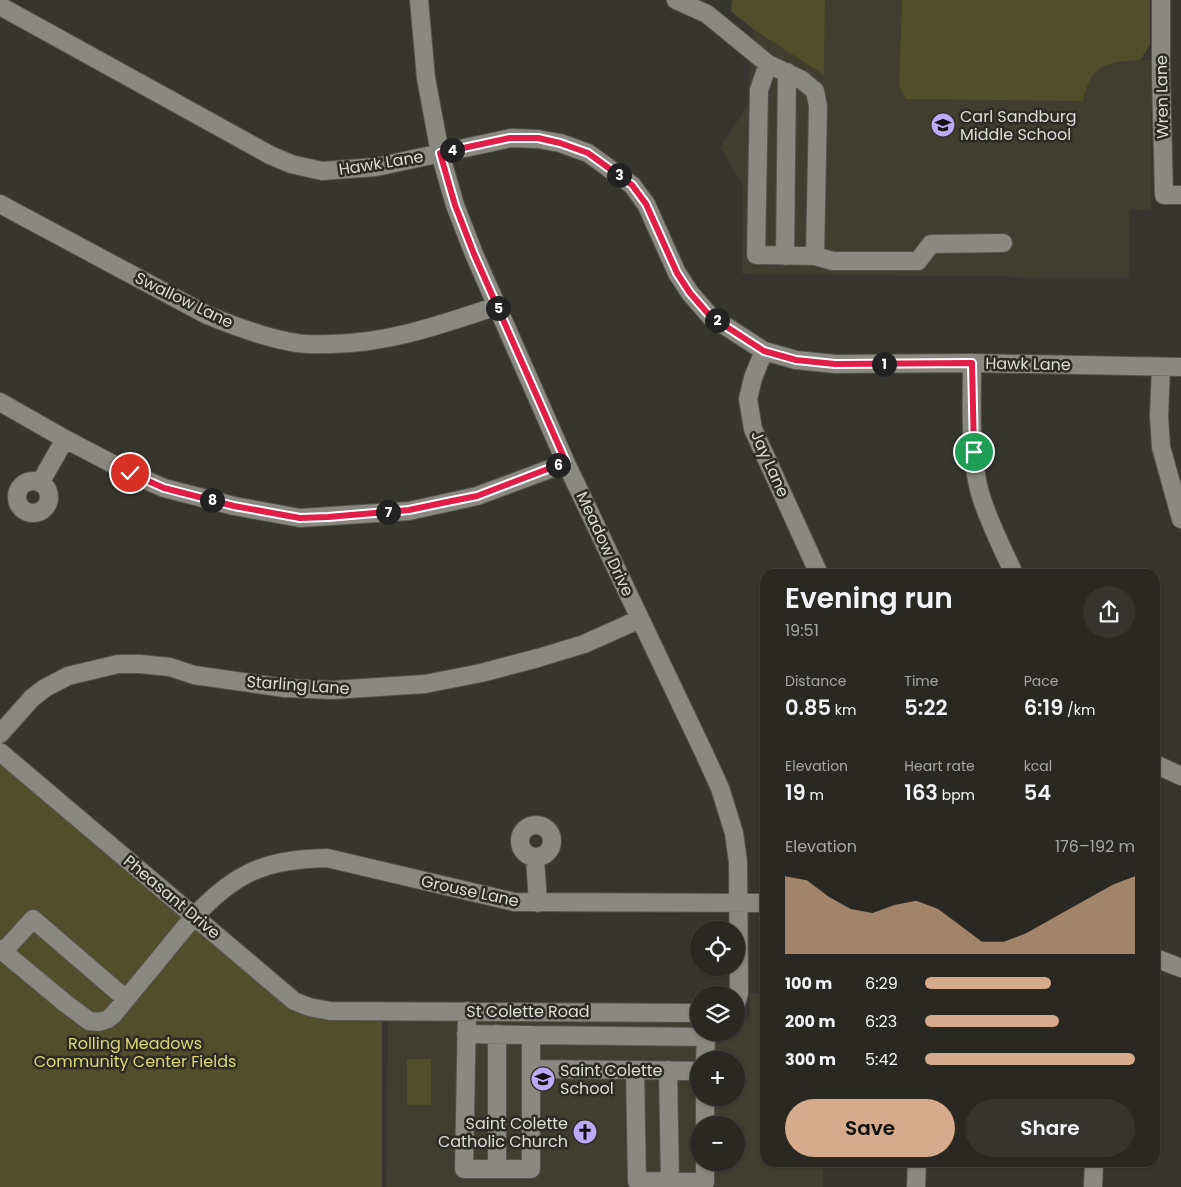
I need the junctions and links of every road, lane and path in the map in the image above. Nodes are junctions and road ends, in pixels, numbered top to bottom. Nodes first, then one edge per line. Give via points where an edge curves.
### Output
1 (419, 0) edge
2 (676, 0) edge
3 (1161, 0) edge
4 (0, 6) edge
5 (768, 64) junction
6 (787, 72) junction
7 (440, 153) junction
8 (1173, 194) edge
9 (0, 204) edge
10 (1003, 243) dead end
11 (785, 256) junction
12 (815, 256) junction
13 (497, 306) junction
14 (764, 351) junction
15 (972, 363) junction
16 (1161, 367) junction
17 (1181, 367) edge
18 (0, 402) edge
19 (65, 439) junction
20 (566, 462) junction
21 (40, 483) dead end
22 (1181, 519) edge
23 (817, 569) edge
24 (1012, 569) edge
25 (640, 619) junction
26 (0, 734) edge
27 (0, 752) edge
28 (1160, 766) edge
29 (1181, 776) edge
30 (535, 858) dead end
31 (538, 903) junction
32 (738, 903) junction
33 (760, 903) edge
34 (194, 916) junction
35 (2, 950) edge
36 (1160, 960) edge
37 (1181, 968) edge
38 (740, 986) edge
39 (126, 999) junction
40 (358, 1010) joint
41 (467, 1011) junction
42 (541, 1011) junction
43 (624, 1012) junction
44 (690, 1012) edge
45 (466, 1034) junction
46 (497, 1034) junction
47 (536, 1035) junction
48 (625, 1036) junction
49 (690, 1036) edge
50 (531, 1069) junction
51 (635, 1070) junction
52 (668, 1070) junction
53 (690, 1071) edge
54 (916, 1167) edge
55 (1094, 1167) edge
56 (497, 1169) junction
57 (707, 1171) edge
58 (670, 1181) junction
59 (710, 1184) edge
60 (916, 1187) edge
61 (1093, 1187) edge

1 - 7 street, Meadow Drive via 426,78
2 - 5 street via 707,14
3 - 8 street, Wren Lane
4 - 7 street, Hawk Lane via 291,164 322,171 376,166
5 - 6 street
5 - 11 street via 758,90 756,255
6 - 11 street
6 - 12 street via 815,91 818,106
7 - 13 street, Meadow Drive via 455,205
7 - 14 street, Hawk Lane via 510,138 538,138 588,153 632,185 646,204 677,273 710,316
9 - 13 street, Swallow Lane via 207,315 298,343 351,344 386,339 423,331
10 - 12 street via 931,244 918,262 833,261
11 - 12 street
13 - 20 street, Meadow Drive
14 - 15 street, Hawk Lane via 796,360 835,364
14 - 23 street, Jay Lane via 748,399 753,429
15 - 16 street, Hawk Lane
15 - 24 street via 974,444 980,492
16 - 17 street, Hawk Lane
16 - 22 street via 1161,447
18 - 19 street
19 - 20 street via 164,488 300,518 409,510 477,496
19 - 21 street
20 - 25 street, Meadow Drive
25 - 26 street, Starling Lane via 584,644 538,658 425,684 333,690 285,688 194,674 170,667 118,664 68,676 45,688
25 - 32 street, Meadow Drive via 720,788 734,833
27 - 34 street, Pheasant Drive
28 - 29 street
30 - 31 street
31 - 32 street, Grouse Lane
31 - 34 street, Grouse Lane via 480,896 327,858 308,858 250,872 229,884
32 - 33 street, Grouse Lane
32 - 38 street, Meadow Drive
34 - 39 street, Grouse Lane
34 - 40 street, Pheasant Drive via 294,1001 330,1011
35 - 39 street, Grouse Lane via 89,1021 108,1020
35 - 39 street via 33,919
36 - 37 street
40 - 41 street, St Colette Road
41 - 42 street, St Colette Road
41 - 45 street
42 - 43 street, St Colette Road
42 - 47 street
43 - 44 street, St Colette Road
43 - 48 street
45 - 46 street
45 - 56 street via 464,1169
46 - 47 street
46 - 56 street
47 - 48 street
47 - 50 street
48 - 49 street
50 - 51 street
50 - 56 street via 531,1169
51 - 52 street
51 - 58 street via 637,1181
52 - 53 street
52 - 58 street
54 - 60 street
55 - 61 street
57 - 59 street
58 - 59 street

